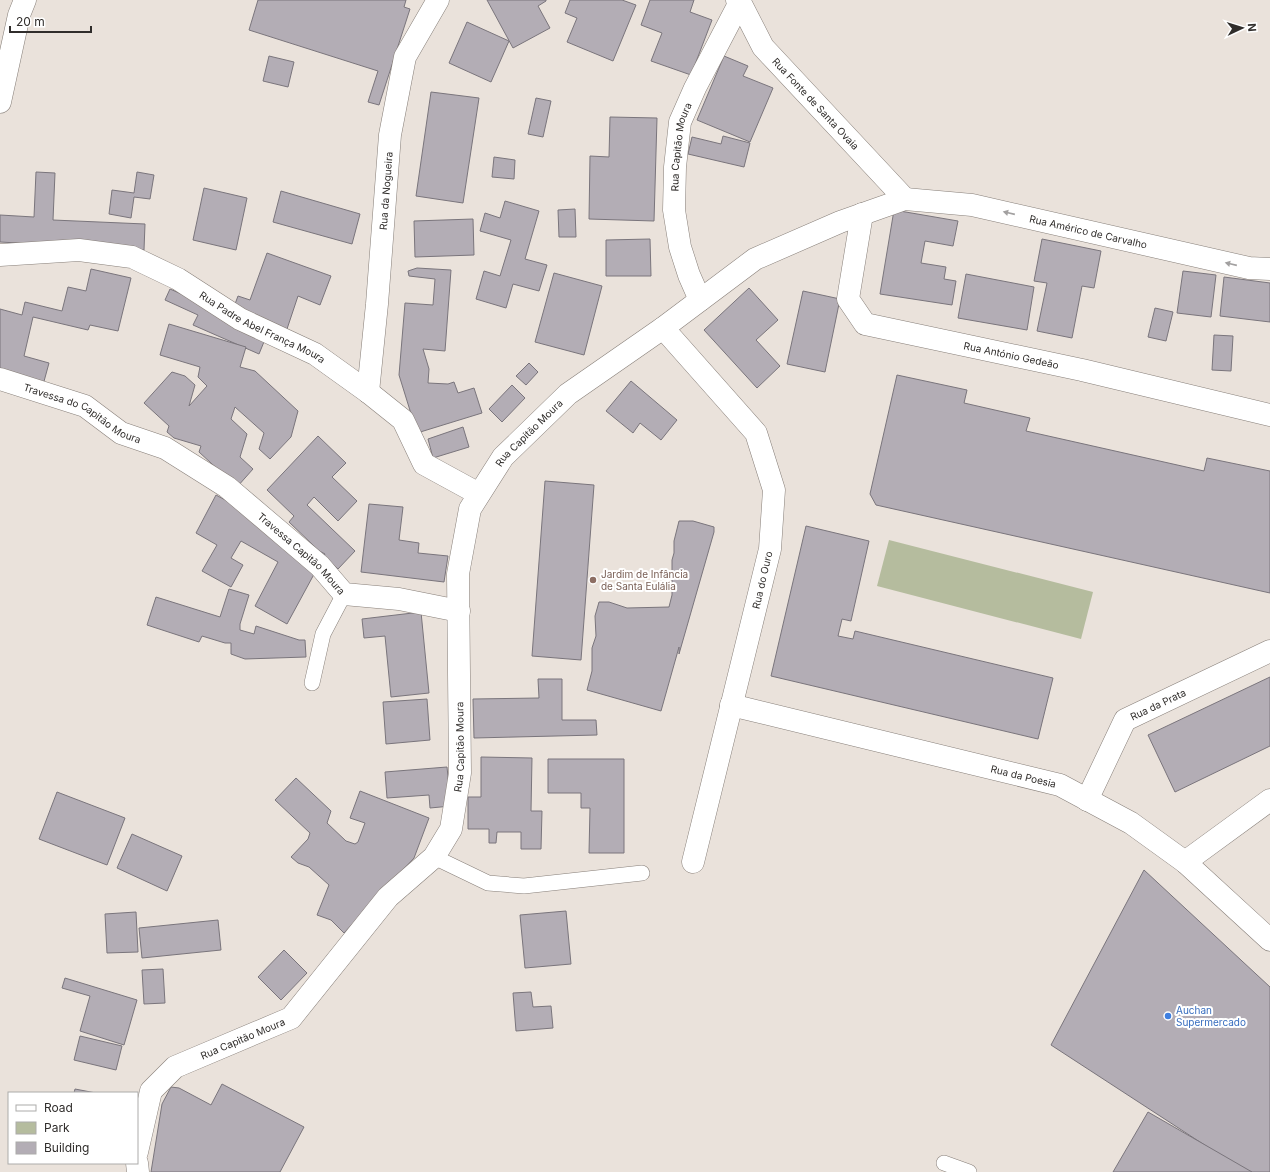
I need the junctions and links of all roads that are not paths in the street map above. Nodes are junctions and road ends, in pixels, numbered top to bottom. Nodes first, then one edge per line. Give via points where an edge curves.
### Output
1 (26, 0) edge
2 (438, 0) edge
3 (739, 1) edge
4 (0, 102) edge
5 (906, 199) junction
6 (862, 214) junction
7 (0, 255) edge
8 (1270, 269) edge
9 (700, 300) junction
10 (663, 328) junction
11 (0, 379) edge
12 (368, 392) junction
13 (1270, 415) edge
14 (165, 448) joint
15 (479, 494) junction
16 (344, 594) junction
17 (459, 611) junction
18 (1270, 651) edge
19 (312, 683) dead end
20 (731, 705) junction
21 (1087, 800) junction
22 (1270, 800) edge
23 (434, 857) junction
24 (693, 862) dead end
25 (1185, 862) junction
26 (642, 873) dead end
27 (1270, 940) edge
28 (138, 1148) edge
29 (944, 1163) dead end
30 (969, 1172) edge

1 - 4 street via 19,15
2 - 12 street, Rua da Nogueira via 405,56 390,135
3 - 5 street, Rua Fonte de Santa Ovaia via 763,47
3 - 9 street, Rua Capitão Moura via 680,122 674,210 680,247
5 - 6 street, Rua Capitão Moura
8 -> 5 street, Rua Américo de Carvalho via 1249,268 972,205
6 - 9 street, Rua Capitão Moura via 755,259
6 - 13 street, Rua António Gedeão via 848,300 865,324 1082,370
7 - 12 street, Rua Padre Abel França Moura via 80,250 132,257 178,280 240,319 315,354
9 - 10 street, Rua Capitão Moura
10 - 15 street, Rua Capitão Moura via 568,394 503,457
10 - 20 street, Rua do Ouro via 756,433 774,490 770,549
11 - 14 street, Travessa do Capitão Moura via 86,406 121,433
12 - 15 street, Rua Padre Abel França Moura via 403,420 424,464
14 - 16 street, Travessa Capitão Moura via 227,487 320,566
15 - 17 street, Rua Capitão Moura via 470,509 458,574
16 - 17 street, Travessa Capitão Moura via 400,599
16 - 19 lane via 323,634
17 - 23 street, Rua Capitão Moura via 460,773 451,829
18 - 21 street, Rua da Prata via 1125,720
20 - 21 street, Rua da Poesia via 1060,785
20 - 24 street, Rua do Ouro
21 - 25 street, Rua da Poesia via 1131,823
22 - 25 street
23 - 26 lane via 495,884 524,886
23 - 28 street, Rua Capitão Moura via 388,897 291,1018 175,1067 151,1091
25 - 27 street, Rua da Poesia
29 - 30 lane

